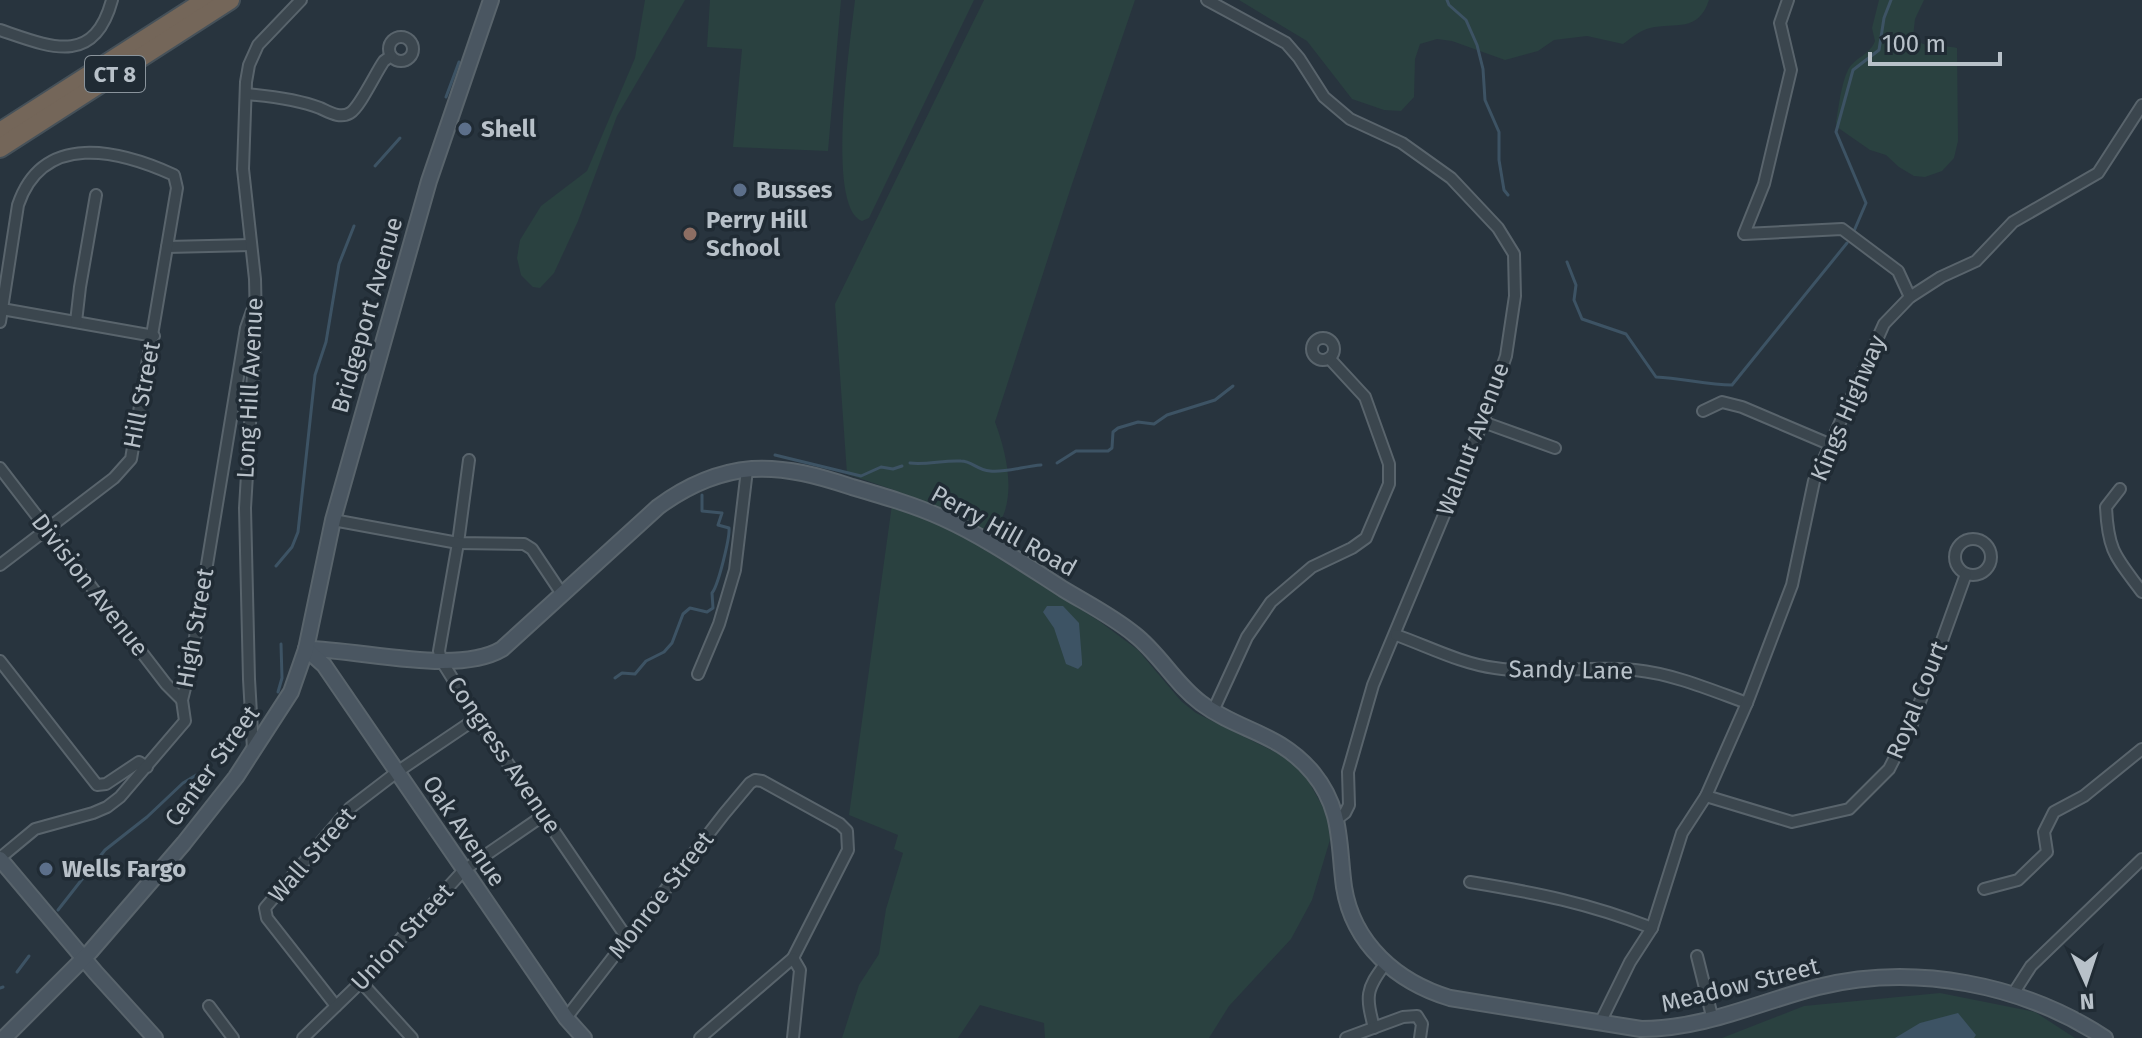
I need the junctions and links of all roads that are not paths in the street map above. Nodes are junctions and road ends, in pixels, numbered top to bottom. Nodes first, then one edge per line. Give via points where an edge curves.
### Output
1 (112, 0) edge
2 (206, 0) edge
3 (230, 0) edge
4 (301, 0) edge
5 (491, 0) edge
6 (1207, 0) edge
7 (1788, 0) edge
8 (0, 30) edge
9 (391, 56) dead end
10 (246, 94) junction
11 (2142, 105) edge
12 (0, 132) edge
13 (0, 148) edge
14 (96, 195) dead end
15 (251, 245) junction
16 (167, 247) junction
17 (1910, 297) junction
18 (255, 301) junction
19 (2, 309) junction
20 (0, 322) edge
21 (76, 322) junction
22 (154, 336) junction
23 (1329, 358) dead end
24 (1703, 411) dead end
25 (1483, 422) junction
26 (1829, 444) junction
27 (1555, 448) dead end
28 (469, 460) dead end
29 (0, 468) edge
30 (747, 470) junction
31 (2120, 489) dead end
32 (333, 520) junction
33 (46, 528) junction
34 (458, 543) junction
35 (0, 565) edge
36 (1966, 574) dead end
37 (2142, 592) edge
38 (562, 594) junction
39 (1396, 635) junction
40 (306, 649) junction
41 (441, 660) junction
42 (0, 661) edge
43 (698, 674) dead end
44 (182, 700) junction
45 (1747, 703) junction
46 (1213, 711) junction
47 (477, 718) junction
48 (253, 749) junction
49 (2142, 749) edge
50 (147, 767) junction
51 (397, 772) junction
52 (1706, 796) junction
53 (544, 815) junction
54 (1337, 819) junction
55 (0, 858) edge
56 (2142, 859) edge
57 (464, 870) junction
58 (1470, 882) dead end
59 (1984, 889) dead end
60 (1652, 928) junction
61 (627, 938) junction
62 (1697, 956) dead end
63 (84, 958) junction
64 (793, 958) junction
65 (1386, 963) junction
66 (361, 982) junction
67 (2013, 994) junction
68 (209, 1006) dead end
69 (336, 1006) junction
70 (566, 1018) junction
71 (1713, 1020) junction
72 (1600, 1023) junction
73 (1374, 1028) junction
74 (1642, 1034) edge
75 (4, 1038) edge
76 (155, 1038) edge
77 (233, 1038) edge
78 (303, 1038) edge
79 (412, 1038) edge
80 (584, 1038) edge
81 (700, 1038) edge
82 (793, 1038) edge
83 (1346, 1038) edge
84 (1420, 1038) edge
85 (2105, 1038) edge

1 - 8 street via 99,33 71,47 56,48
2 - 12 highway, CT 8
3 - 13 highway, CT 8
4 - 10 street, Long Hill Avenue via 254,50
5 - 32 street, Bridgeport Avenue via 429,181
6 - 25 street, Walnut Avenue via 1286,43 1332,106 1402,143 1451,178 1508,242 1514,254 1515,296 1506,356
7 - 17 street via 1780,23 1791,70 1764,184 1744,234 1842,229 1898,271
9 - 10 street via 346,115
10 - 15 street, Long Hill Avenue via 243,169
11 - 17 street, Kings Highway via 2098,173 2013,222 1976,261
14 - 21 street
15 - 16 street
15 - 18 street, Long Hill Avenue
16 - 19 street, Hill Street via 177,188 174,175 106,155 73,153 47,163 24,189
16 - 22 street, Hill Street
17 - 26 street, Kings Highway via 1884,324
18 - 44 street, High Street
18 - 48 street, Long Hill Avenue via 245,508
19 - 20 street
19 - 21 street
21 - 22 street
22 - 33 street, Hill Street via 131,459 114,478
23 - 46 street via 1365,397 1389,464 1389,484 1366,538 1312,567 1271,602 1247,637
24 - 26 street via 1722,402 1742,407
25 - 27 street
25 - 39 street, Walnut Avenue
26 - 45 street, Kings Highway via 1814,481 1792,585
28 - 34 street, Congress Avenue
29 - 33 street, Division Avenue
30 - 38 street, Perry Hill Road via 704,480 673,496
30 - 43 street via 735,570
30 - 46 street, Perry Hill Road via 810,474 955,524 1125,627
31 - 37 street via 2106,507 2107,533 2113,554
32 - 34 street
32 - 40 street, Bridgeport Avenue
33 - 35 street, Hill Street
33 - 44 street, Division Avenue
34 - 38 street via 524,544
34 - 41 street, Congress Avenue
36 - 52 street, Royal Court via 1912,724 1889,769 1849,809 1792,822
38 - 41 street, Perry Hill Road via 494,654
39 - 45 street, Sandy Lane via 1492,668 1637,670
39 - 54 street, Walnut Avenue via 1373,685 1348,772 1347,809
40 - 41 street, Perry Hill Road
40 - 48 street, Center Street via 287,700
40 - 51 street, Oak Avenue via 324,665
41 - 47 street, Congress Avenue
42 - 50 street via 97,785 139,762
44 - 50 street, High Street via 185,721
45 - 52 street, Kings Highway
46 - 54 street, Perry Hill Road via 1295,754 1322,786
47 - 51 street, Wall Street
47 - 53 street, Congress Avenue
48 - 63 street, Center Street via 184,843
49 - 59 street via 2084,796 2054,812 2044,832 2047,852 2018,880
50 - 55 street, High Street via 107,807 35,829
51 - 57 street, Oak Avenue
51 - 69 street, Wall Street via 350,808 265,908 267,918
52 - 60 street, Kings Highway via 1682,833
53 - 57 street, Union Street
53 - 61 street, Congress Avenue
54 - 65 street, Perry Hill Road via 1351,914
55 - 63 street
56 - 67 street via 2031,966
57 - 66 street, Union Street
57 - 70 street, Oak Avenue
58 - 60 street via 1575,901
60 - 72 street, Kings Highway
61 - 64 street, Monroe Street via 755,780 847,831 842,861
61 - 70 street, Monroe Street
62 - 71 street
63 - 75 street, Center Street
63 - 76 street
64 - 81 street
64 - 82 street via 800,970
65 - 72 street, Meadow Street via 1406,980 1450,998
65 - 73 street via 1370,983 1366,999
66 - 69 street, Union Street
66 - 79 street
67 - 71 street, Meadow Street via 1945,981 1868,979 1820,986
67 - 85 street, Meadow Street
68 - 77 street
69 - 78 street, Union Street
70 - 80 street, Oak Avenue
71 - 74 street, Meadow Street
72 - 74 street, Meadow Street
73 - 83 street
73 - 84 street via 1417,1016

